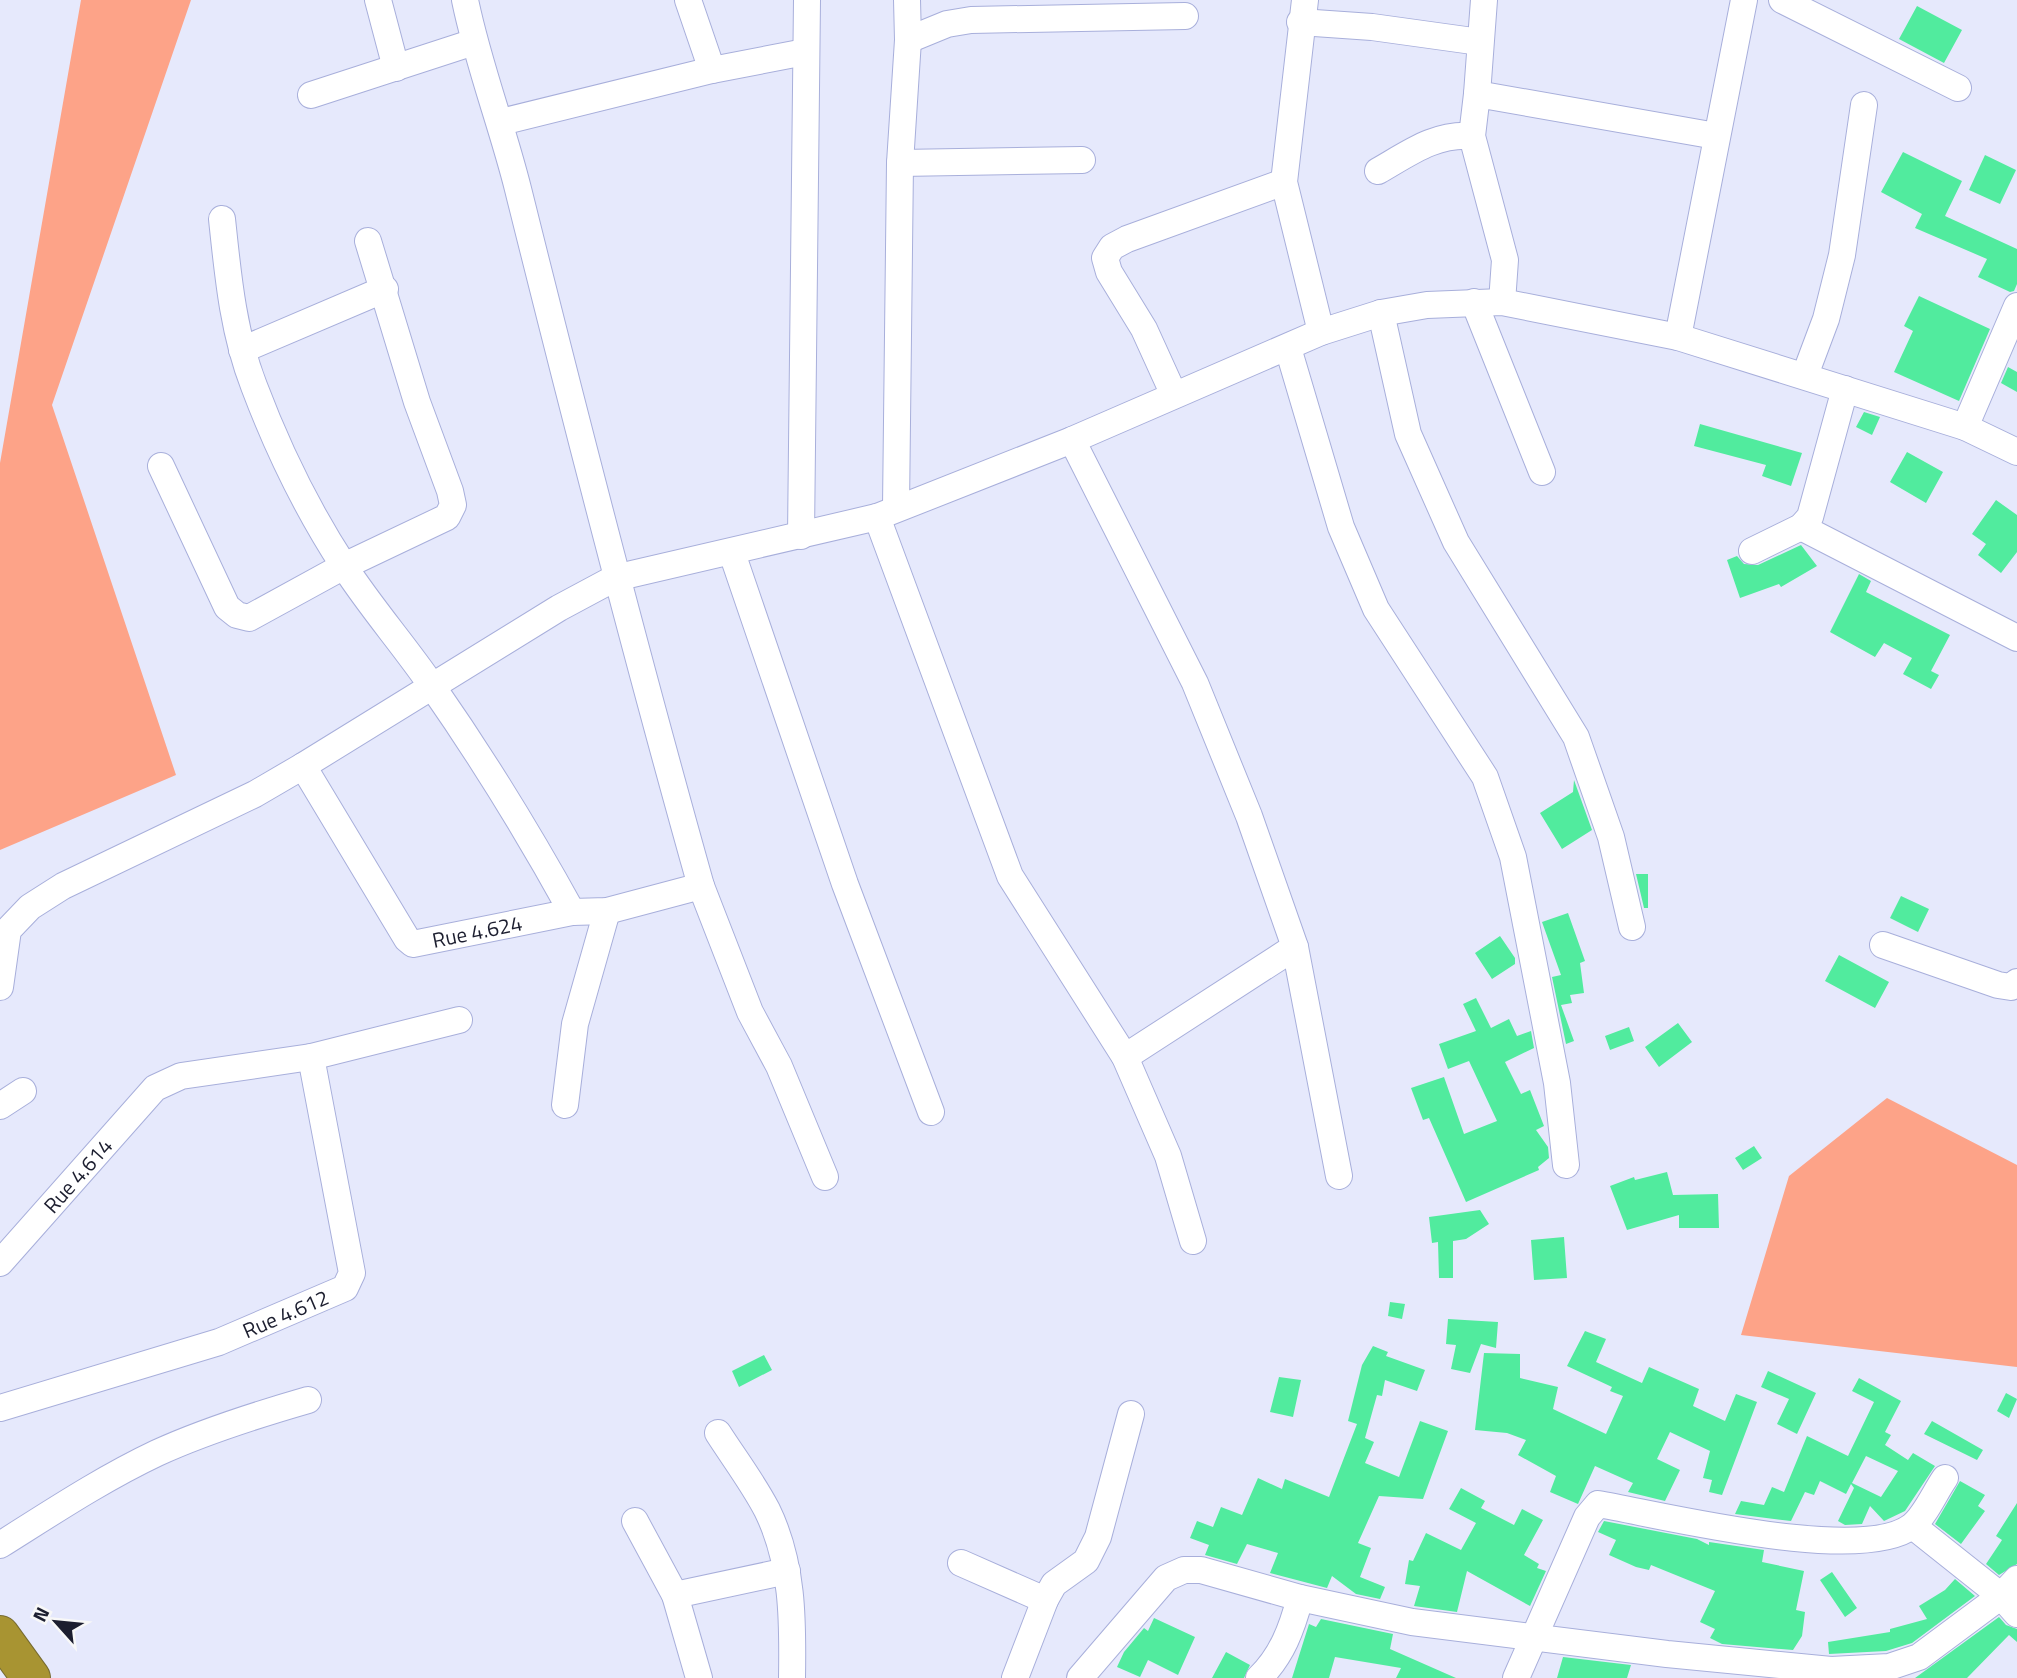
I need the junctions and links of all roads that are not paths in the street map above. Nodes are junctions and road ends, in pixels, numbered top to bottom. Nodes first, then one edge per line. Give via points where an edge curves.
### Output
1 (378, 0) edge
2 (465, 0) edge
3 (688, 0) edge
4 (807, 0) edge
5 (907, 0) edge
6 (1485, 0) edge
7 (1744, 0) edge
8 (1782, 0) edge
9 (1077, 9) edge
10 (1302, 11) edge
11 (1185, 16) dead end
12 (908, 40) junction
13 (474, 42) junction
14 (1480, 42) junction
15 (805, 52) junction
16 (396, 68) junction
17 (712, 70) junction
18 (1958, 88) dead end
19 (311, 94) dead end
20 (1477, 94) junction
21 (1864, 105) dead end
22 (501, 122) junction
23 (1472, 136) junction
24 (1716, 136) junction
25 (1082, 160) dead end
26 (900, 163) junction
27 (1378, 172) dead end
28 (1284, 182) junction
29 (222, 219) dead end
30 (369, 241) dead end
31 (385, 289) junction
32 (1474, 302) junction
33 (1502, 302) junction
34 (2017, 306) edge
35 (1381, 313) junction
36 (1321, 332) junction
37 (1678, 337) junction
38 (1288, 348) junction
39 (242, 349) junction
40 (1805, 375) junction
41 (1845, 389) junction
42 (1174, 396) junction
43 (1965, 427) junction
44 (1072, 440) junction
45 (2017, 452) edge
46 (161, 466) dead end
47 (1542, 472) dead end
48 (887, 513) junction
49 (1801, 527) junction
50 (801, 536) junction
51 (1752, 551) dead end
52 (732, 553) junction
53 (344, 566) junction
54 (615, 578) junction
55 (2017, 638) edge
56 (432, 685) junction
57 (303, 766) junction
58 (701, 886) junction
59 (607, 911) junction
60 (572, 912) junction
61 (1632, 927) dead end
62 (1883, 945) dead end
63 (1295, 947) junction
64 (2017, 982) edge
65 (0, 987) edge
66 (459, 1020) dead end
67 (311, 1057) junction
68 (1125, 1057) junction
69 (23, 1091) dead end
70 (565, 1105) dead end
71 (0, 1106) edge
72 (931, 1112) dead end
73 (1566, 1165) dead end
74 (1339, 1176) dead end
75 (825, 1177) dead end
76 (1193, 1241) dead end
77 (0, 1263) edge
78 (307, 1400) dead end
79 (0, 1408) edge
80 (1131, 1414) dead end
81 (718, 1433) dead end
82 (1945, 1478) dead end
83 (635, 1521) dead end
84 (1913, 1526) junction
85 (0, 1545) edge
86 (961, 1563) dead end
87 (787, 1571) junction
88 (675, 1594) junction
89 (2012, 1596) edge
90 (1300, 1598) junction
91 (1045, 1600) junction
92 (0, 1635) edge
93 (1535, 1636) junction
94 (1668, 1666) edge
95 (31, 1678) edge
96 (699, 1678) edge
97 (792, 1678) edge
98 (1015, 1678) edge
99 (1080, 1678) edge
100 (1259, 1678) edge
101 (1516, 1678) edge

1 - 16 street
2 - 13 street
3 - 17 street
4 - 15 street
5 - 12 street
6 - 14 street
7 - 24 street
8 - 18 street
9 - 11 street
9 - 12 street via 947,24
10 - 14 street via 1373,27
10 - 28 street
12 - 26 street
13 - 16 street
13 - 22 street
14 - 20 street
15 - 17 street
15 - 50 street
16 - 19 street
17 - 22 street
20 - 23 street
20 - 24 street
21 - 40 street via 1842,255 1826,319
22 - 54 street
23 - 27 street via 1456,134 1430,141
23 - 33 street via 1506,260
24 - 37 street
25 - 26 street
26 - 48 street
28 - 36 street
28 - 42 street via 1127,239 1112,247 1105,258
29 - 39 street via 231,306
30 - 31 street
31 - 39 street
31 - 53 street via 416,402 453,505 437,524
32 - 33 street
32 - 35 street
32 - 47 street
33 - 37 street
34 - 43 street
35 - 36 street
35 - 61 street via 1408,434 1455,542 1576,737 1611,837
36 - 38 street
37 - 40 street
38 - 42 street
38 - 73 street via 1341,527 1376,609 1485,777 1509,846 1557,1083
39 - 53 street via 253,386 303,495
40 - 41 street
41 - 43 street
41 - 49 street via 1816,504
42 - 44 street
43 - 45 street
44 - 48 street
44 - 63 street via 1195,683
46 - 53 street via 227,607 237,615 249,618
48 - 50 street
48 - 68 street via 1010,876
49 - 51 street
49 - 55 street
50 - 52 street
52 - 54 street
52 - 72 street via 845,884
53 - 56 street
54 - 56 street
54 - 58 street
56 - 57 street
56 - 60 street via 519,816
57 - 60 street, Rue 4.624 via 413,944
57 - 65 street via 30,906 8,930
58 - 59 street, Rue 4.624
58 - 75 street via 750,1012 779,1066
59 - 60 street, Rue 4.624
59 - 70 street via 575,1024
62 - 64 street via 1998,985 2011,987
63 - 68 street
63 - 74 street
66 - 67 street
67 - 77 street, Rue 4.614 via 181,1076 155,1088
67 - 79 street, Rue 4.612 via 352,1273 345,1288 219,1342
68 - 76 street via 1168,1156
69 - 71 street
78 - 85 street via 240,1419 156,1454
80 - 91 street via 1098,1537 1086,1561 1054,1584
81 - 87 street via 766,1510
82 - 84 street
83 - 88 street
84 - 89 street
84 - 93 street via 1895,1535 1857,1542 1816,1542 1598,1504 1587,1517
86 - 91 street
87 - 88 street
87 - 97 street via 793,1600
88 - 96 street
89 - 94 street via 1919,1657 1889,1667
90 - 93 street via 1412,1622
90 - 99 street via 1201,1570 1184,1570 1167,1578
90 - 100 street via 1292,1628 1272,1666
91 - 98 street
92 - 95 highway
93 - 94 street
93 - 101 street

